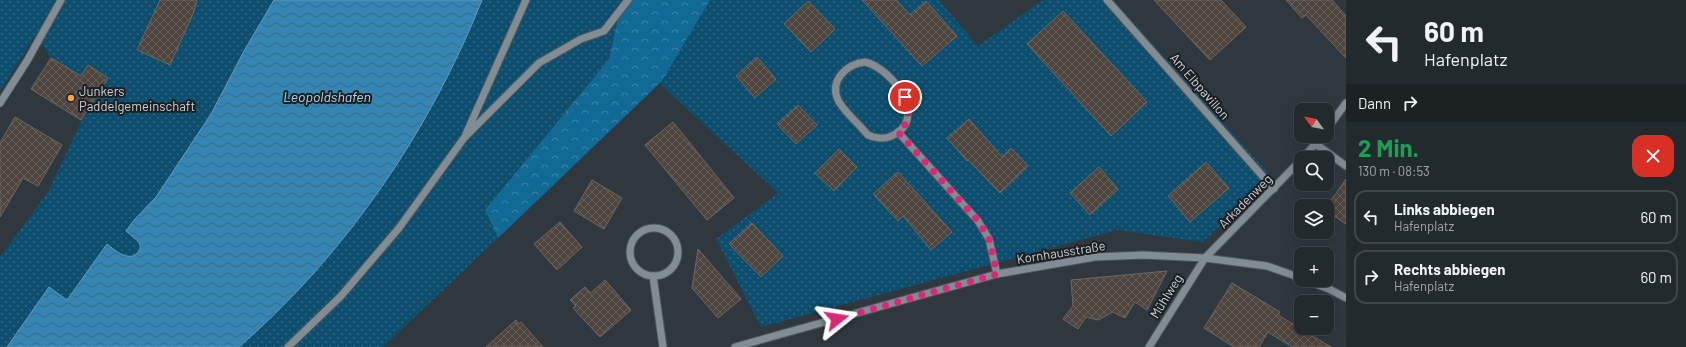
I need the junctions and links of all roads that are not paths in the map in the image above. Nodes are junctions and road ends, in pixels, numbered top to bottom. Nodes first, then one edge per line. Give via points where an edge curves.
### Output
1 (61, 0) edge
2 (526, 0) edge
3 (628, 0) edge
4 (1107, 0) edge
5 (0, 103) edge
6 (1346, 103) edge
7 (1334, 120) edge
8 (898, 132) junction
9 (464, 138) junction
10 (1316, 144) joint
11 (1310, 151) edge
12 (1346, 166) edge
13 (1294, 168) edge
14 (1274, 189) junction
15 (1204, 258) junction
16 (997, 274) junction
17 (653, 276) junction
18 (1294, 276) edge
19 (1326, 287) edge
20 (1346, 298) edge
21 (288, 347) edge
22 (663, 347) edge
23 (735, 347) edge
24 (1149, 347) edge

1 - 5 street
2 - 9 street
3 - 9 street via 604,31 581,39 539,63
4 - 14 street, Am Elbpavillon
6 - 7 street
8 - 8 street via 909,114 905,97 874,64 860,62 848,67 837,82 838,100 869,135 886,138
8 - 16 street via 978,221 989,239
9 - 21 street via 399,228 341,296
10 - 11 street
10 - 12 street
13 - 14 street, Arkadenweg
14 - 15 street, Arkadenweg
15 - 16 street, Kornhausstraße via 1143,255 1095,257
15 - 18 street, Kornhausstraße via 1267,266
15 - 24 street, Mühlweg
16 - 23 street, Kornhausstraße
17 - 17 street via 635,267 630,252 635,236 649,228 657,228 671,234 678,256 664,274
17 - 22 street
19 - 20 street

